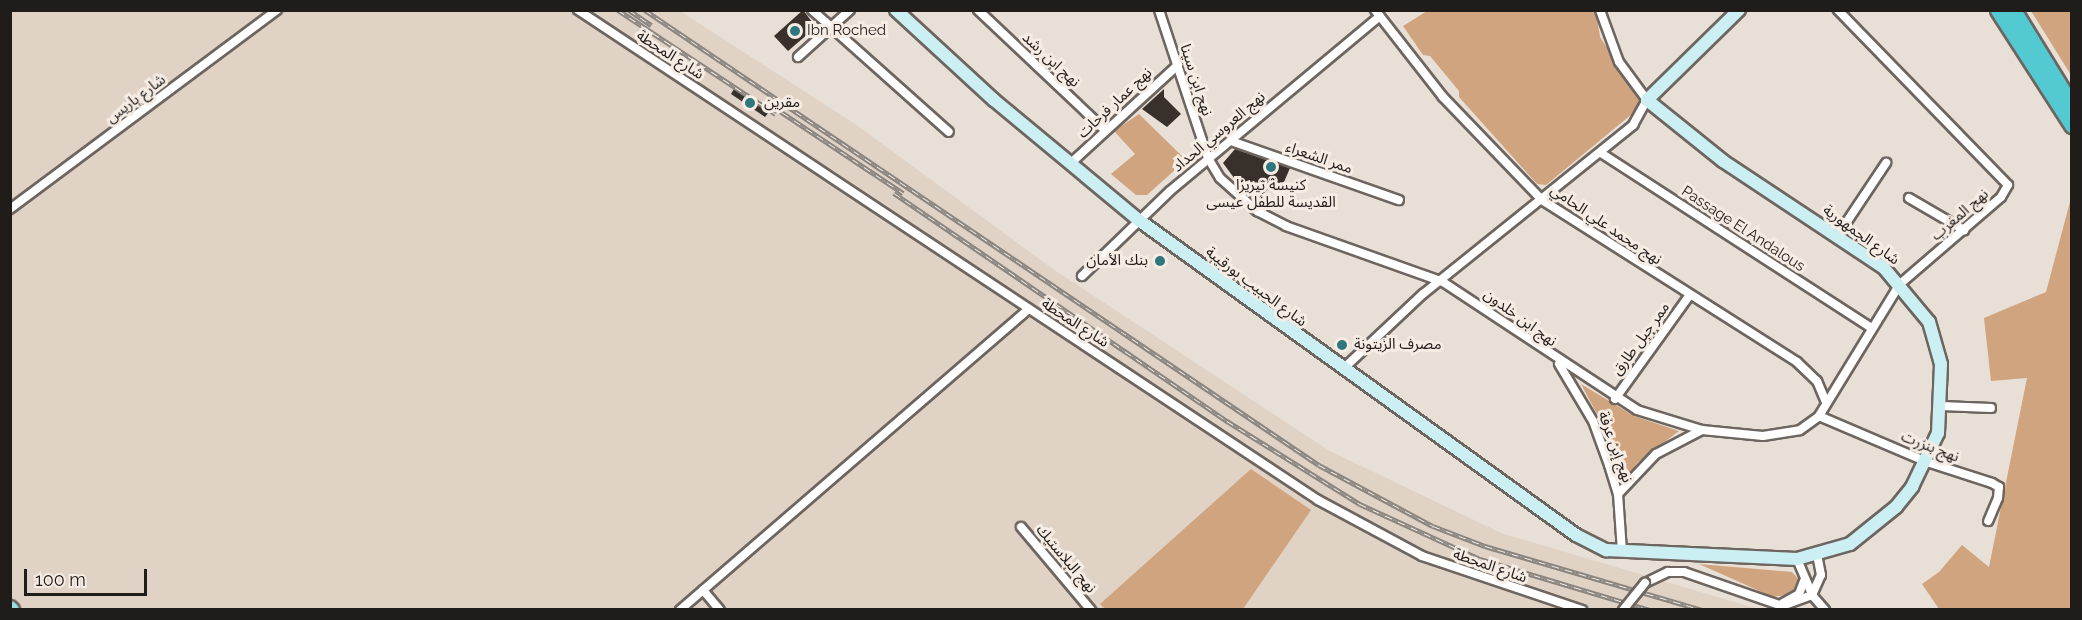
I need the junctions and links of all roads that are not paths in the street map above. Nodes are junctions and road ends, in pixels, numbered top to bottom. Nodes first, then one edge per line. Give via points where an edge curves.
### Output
1 (277, 10) edge
2 (578, 10) edge
3 (812, 10) edge
4 (850, 10) edge
5 (896, 10) edge
6 (978, 10) edge
7 (1159, 10) edge
8 (1600, 10) edge
9 (1739, 10) edge
10 (1839, 10) edge
11 (1998, 10) edge
12 (2013, 10) edge
13 (1378, 13) edge
14 (831, 27) junction
15 (798, 57) dead end
16 (1178, 66) junction
17 (1647, 100) junction
18 (2072, 106) edge
19 (2072, 125) edge
20 (1105, 130) junction
21 (950, 132) dead end
22 (1231, 141) junction
23 (1601, 153) junction
24 (1208, 158) junction
25 (1072, 162) junction
26 (1886, 164) dead end
27 (1909, 198) dead end
28 (1399, 200) dead end
29 (1542, 200) junction
30 (10, 209) edge
31 (1140, 221) junction
32 (1964, 230) junction
33 (1838, 235) junction
34 (1082, 276) dead end
35 (1443, 282) junction
36 (1900, 284) junction
37 (1689, 296) junction
38 (1029, 309) junction
39 (1870, 328) junction
40 (1557, 362) junction
41 (1343, 369) junction
42 (1615, 399) junction
43 (1825, 400) junction
44 (1941, 406) junction
45 (1991, 408) dead end
46 (1819, 416) junction
47 (1702, 430) junction
48 (1927, 462) junction
49 (1618, 494) junction
50 (1988, 521) dead end
51 (1021, 527) dead end
52 (1622, 551) junction
53 (1816, 555) junction
54 (1797, 560) junction
55 (1804, 581) junction
56 (703, 590) junction
57 (1812, 595) junction
58 (1766, 602) junction
59 (1553, 606) edge
60 (680, 609) edge
61 (720, 609) edge
62 (1091, 609) edge
63 (1582, 609) edge
64 (1623, 609) edge
65 (1825, 609) edge

1 - 30 street, شارع باريس
2 - 38 street, شارع المحطة
3 - 14 street
4 - 14 street
5 - 25 street, شارع الحبيب بورقيبة via 994,100
6 - 20 street, نهج ابن رشد
7 - 16 street, نهج ابن سينا
8 - 17 street via 1619,62
9 - 17 street
10 - 32 street, نهج المغرب via 2007,180 2001,197
11 - 19 highway
12 - 18 highway
13 - 22 street, نهج العروسي الحداد
13 - 29 street, نهج محمد علي الحامي via 1443,97
14 - 15 street
14 - 21 street
16 - 20 street, نهج عمار فرحات
16 - 24 street, نهج ابن سينا
17 - 23 street via 1633,125
17 - 33 street, شارع الجمهورية via 1723,161
20 - 25 street, نهج عمار فرحات
22 - 24 street, نهج العروسي الحداد
22 - 28 street, ممر الشعراء
23 - 29 street
23 - 39 street, Passage El Andalous
24 - 31 street, نهج العروسي الحداد
24 - 35 street, نهج ابن خلدون via 1220,178 1257,211 1286,226
25 - 31 street, شارع الحبيب بورقيبة
26 - 33 street
27 - 32 street
29 - 35 street
29 - 37 street, نهج محمد علي الحامي
31 - 34 street, نهج العروسي الحداد
31 - 41 street, شارع الحبيب بورقيبة
32 - 36 street, نهج المغرب
33 - 36 street, شارع الجمهورية
35 - 40 street, نهج ابن خلدون
35 - 41 street via 1417,300
36 - 39 street, نهج المغرب
36 - 44 street, شارع الجمهورية via 1918,304 1936,341
37 - 42 street, ممر جبل طارق
37 - 43 street, نهج محمد علي الحامي via 1797,362 1817,381
38 - 56 street
38 - 59 street, شارع المحطة via 1374,533
39 - 43 street, نهج المغرب
40 - 42 street, نهج ابن خلدون
40 - 49 street, نهج إبن عرفة via 1593,421
41 - 52 street, شارع الحبيب بورقيبة via 1576,535 1606,550
42 - 47 street, نهج ابن خلدون via 1661,421
43 - 46 street
44 - 45 street
44 - 48 street, شارع الجمهورية
46 - 47 street, نهج ابن خلدون via 1800,430 1783,435
46 - 48 street, نهج بنزرت
47 - 49 street via 1656,454
48 - 50 street, نهج بنزرت via 1999,487
48 - 53 street, شارع الجمهورية via 1896,507 1872,528 1850,544
49 - 52 street, نهج إبن عرفة
51 - 62 street, نهج البلاستيك
52 - 54 street, شارع الجمهورية
53 - 54 street, شارع الجمهورية
53 - 57 street via 1821,575
54 - 55 street
55 - 57 street
55 - 58 street via 1792,599
56 - 60 street
56 - 61 street
57 - 58 street via 1782,606
57 - 65 street
58 - 64 street, bridge via 1701,575 1668,572 1648,579
59 - 63 street, شارع المحطة

